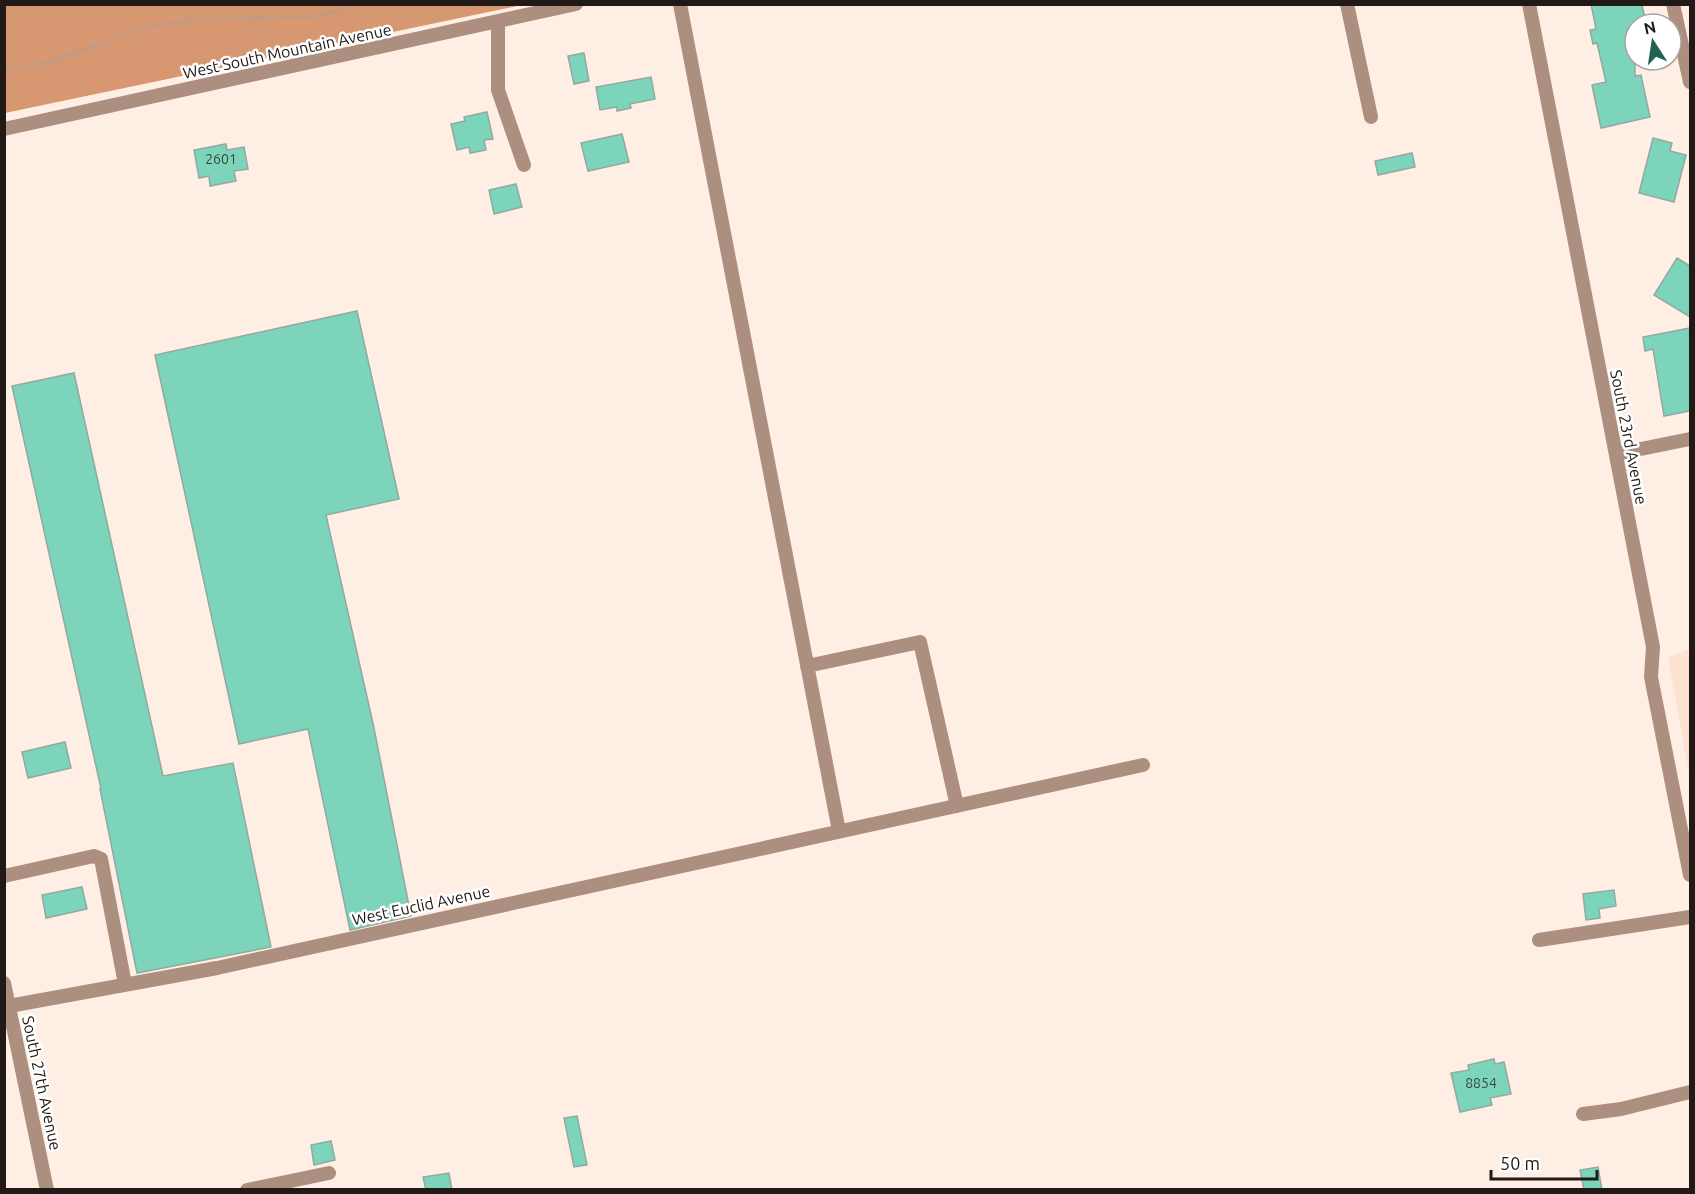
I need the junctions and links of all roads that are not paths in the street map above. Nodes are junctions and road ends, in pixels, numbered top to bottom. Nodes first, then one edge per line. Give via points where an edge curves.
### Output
1 (576, 4) edge
2 (680, 4) edge
3 (1347, 4) edge
4 (1529, 4) edge
5 (1673, 4) edge
6 (498, 22) junction
7 (1690, 82) edge
8 (1371, 117) dead end
9 (4, 129) edge
10 (524, 165) dead end
11 (1690, 439) edge
12 (1616, 453) junction
13 (807, 666) junction
14 (1143, 765) dead end
15 (957, 806) junction
16 (839, 831) junction
17 (1690, 875) edge
18 (4, 876) edge
19 (1690, 917) edge
20 (1539, 940) dead end
21 (4, 983) edge
22 (125, 984) junction
23 (9, 1006) junction
24 (1690, 1092) edge
25 (1583, 1114) dead end
26 (329, 1173) dead end
27 (47, 1190) edge
28 (247, 1190) edge

1 - 6 street, West South Mountain Avenue
2 - 13 street
3 - 8 street
4 - 12 street, South 23rd Avenue
5 - 7 street
6 - 9 street, West South Mountain Avenue
6 - 10 street via 498,90
11 - 12 street
12 - 17 street, South 23rd Avenue via 1653,647 1651,677
13 - 15 street via 920,642
13 - 16 street
14 - 15 street, West Euclid Avenue
15 - 16 street, West Euclid Avenue
16 - 22 street, West Euclid Avenue via 217,968
18 - 22 street via 94,856 101,859
19 - 20 street
21 - 23 street, South 27th Avenue
22 - 23 street, West Euclid Avenue
23 - 27 street, South 27th Avenue
24 - 25 street
26 - 28 street

